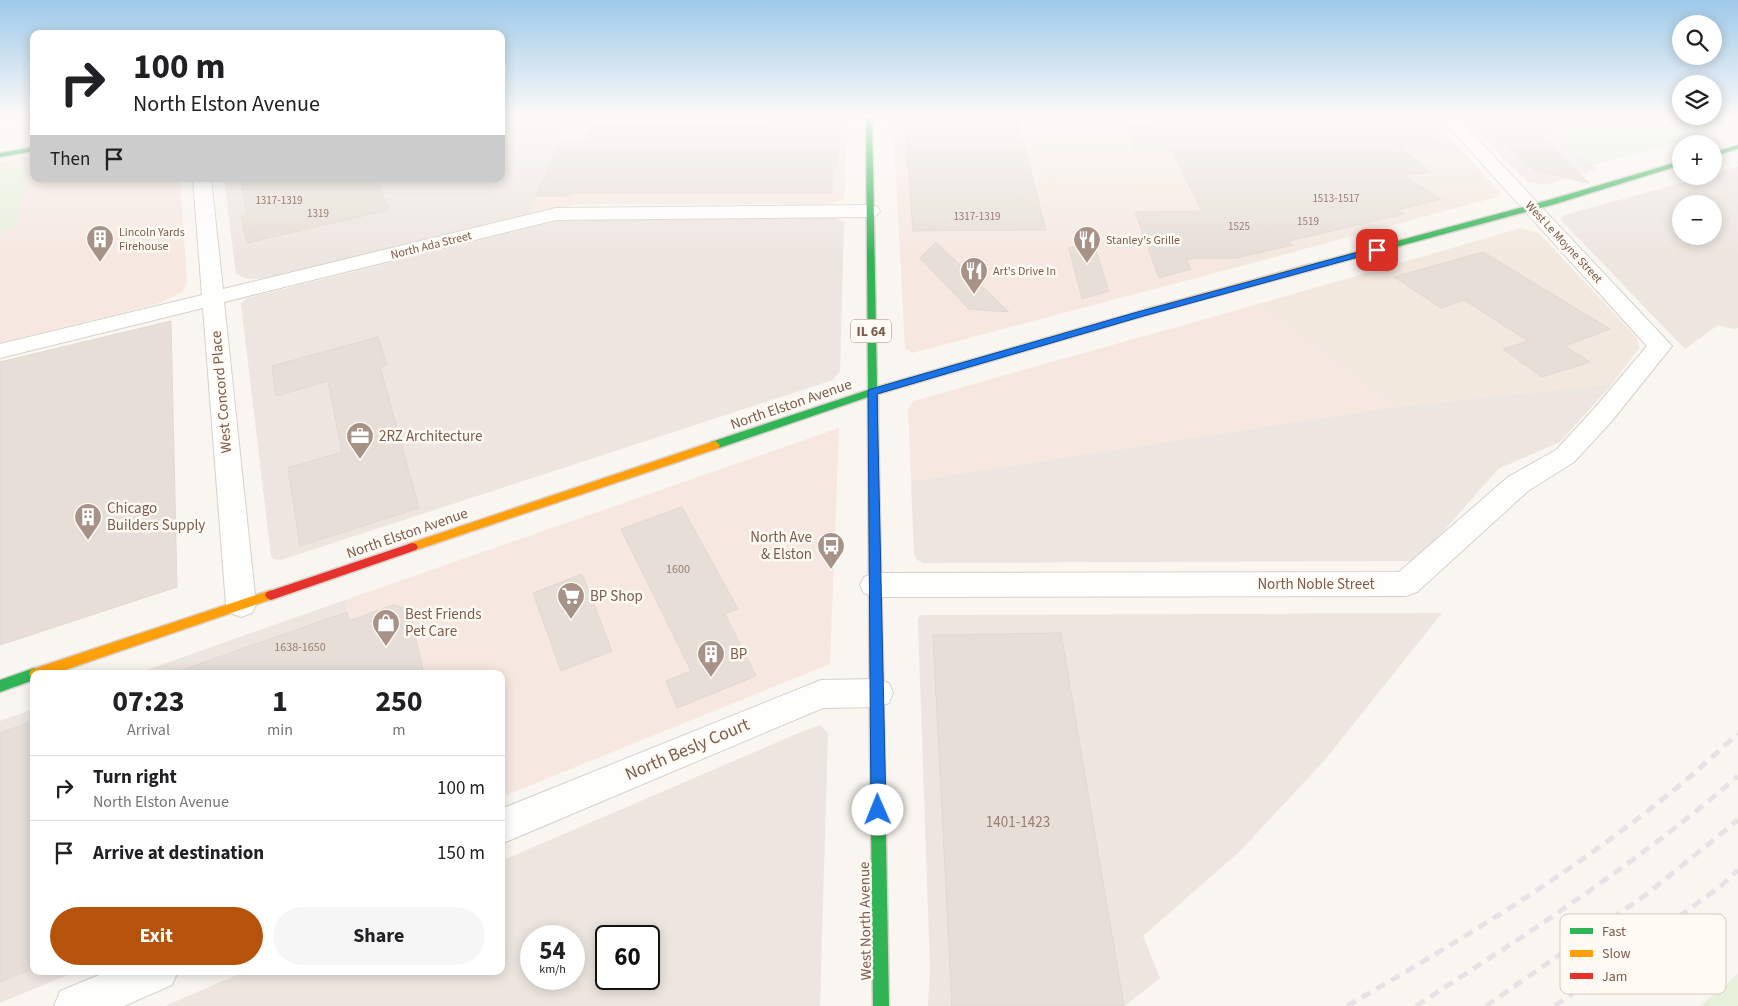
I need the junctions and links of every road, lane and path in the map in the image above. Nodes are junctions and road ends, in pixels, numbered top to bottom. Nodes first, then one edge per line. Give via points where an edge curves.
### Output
1 (869, 163) edge
2 (1491, 163) edge
3 (1672, 166) edge
4 (202, 182) edge
5 (1532, 207) junction
6 (870, 211) junction
7 (213, 299) junction
8 (1660, 346) joint
9 (0, 351) edge
10 (872, 392) junction
11 (875, 585) junction
12 (241, 605) junction
13 (47, 670) edge
14 (30, 676) edge
15 (0, 686) edge
16 (877, 693) junction
17 (505, 825) edge
18 (149, 975) edge
19 (76, 1006) edge
20 (881, 1006) edge

1 - 6 main road, West North Avenue / IL 64
2 - 5 street, West Le Moyne Street
3 - 5 main road, North Elston Avenue
4 - 7 street, West Concord Place
5 - 8 street, West Le Moyne Street
5 - 10 main road, North Elston Avenue via 1137,315
6 - 7 street, North Ada Street via 556,214
6 - 10 main road, West North Avenue / IL 64
7 - 9 street, North Ada Street
7 - 12 street, West Concord Place
8 - 11 street, North Noble Street via 1565,456 1518,484 1406,584
10 - 11 main road, West North Avenue / IL 64
10 - 12 main road, North Elston Avenue
11 - 16 main road, West North Avenue / IL 64
12 - 13 main road, North Elston Avenue
14 - 15 main road, North Elston Avenue
16 - 17 street, North Besly Court via 821,694
16 - 20 main road, West North Avenue / IL 64
18 - 19 street

